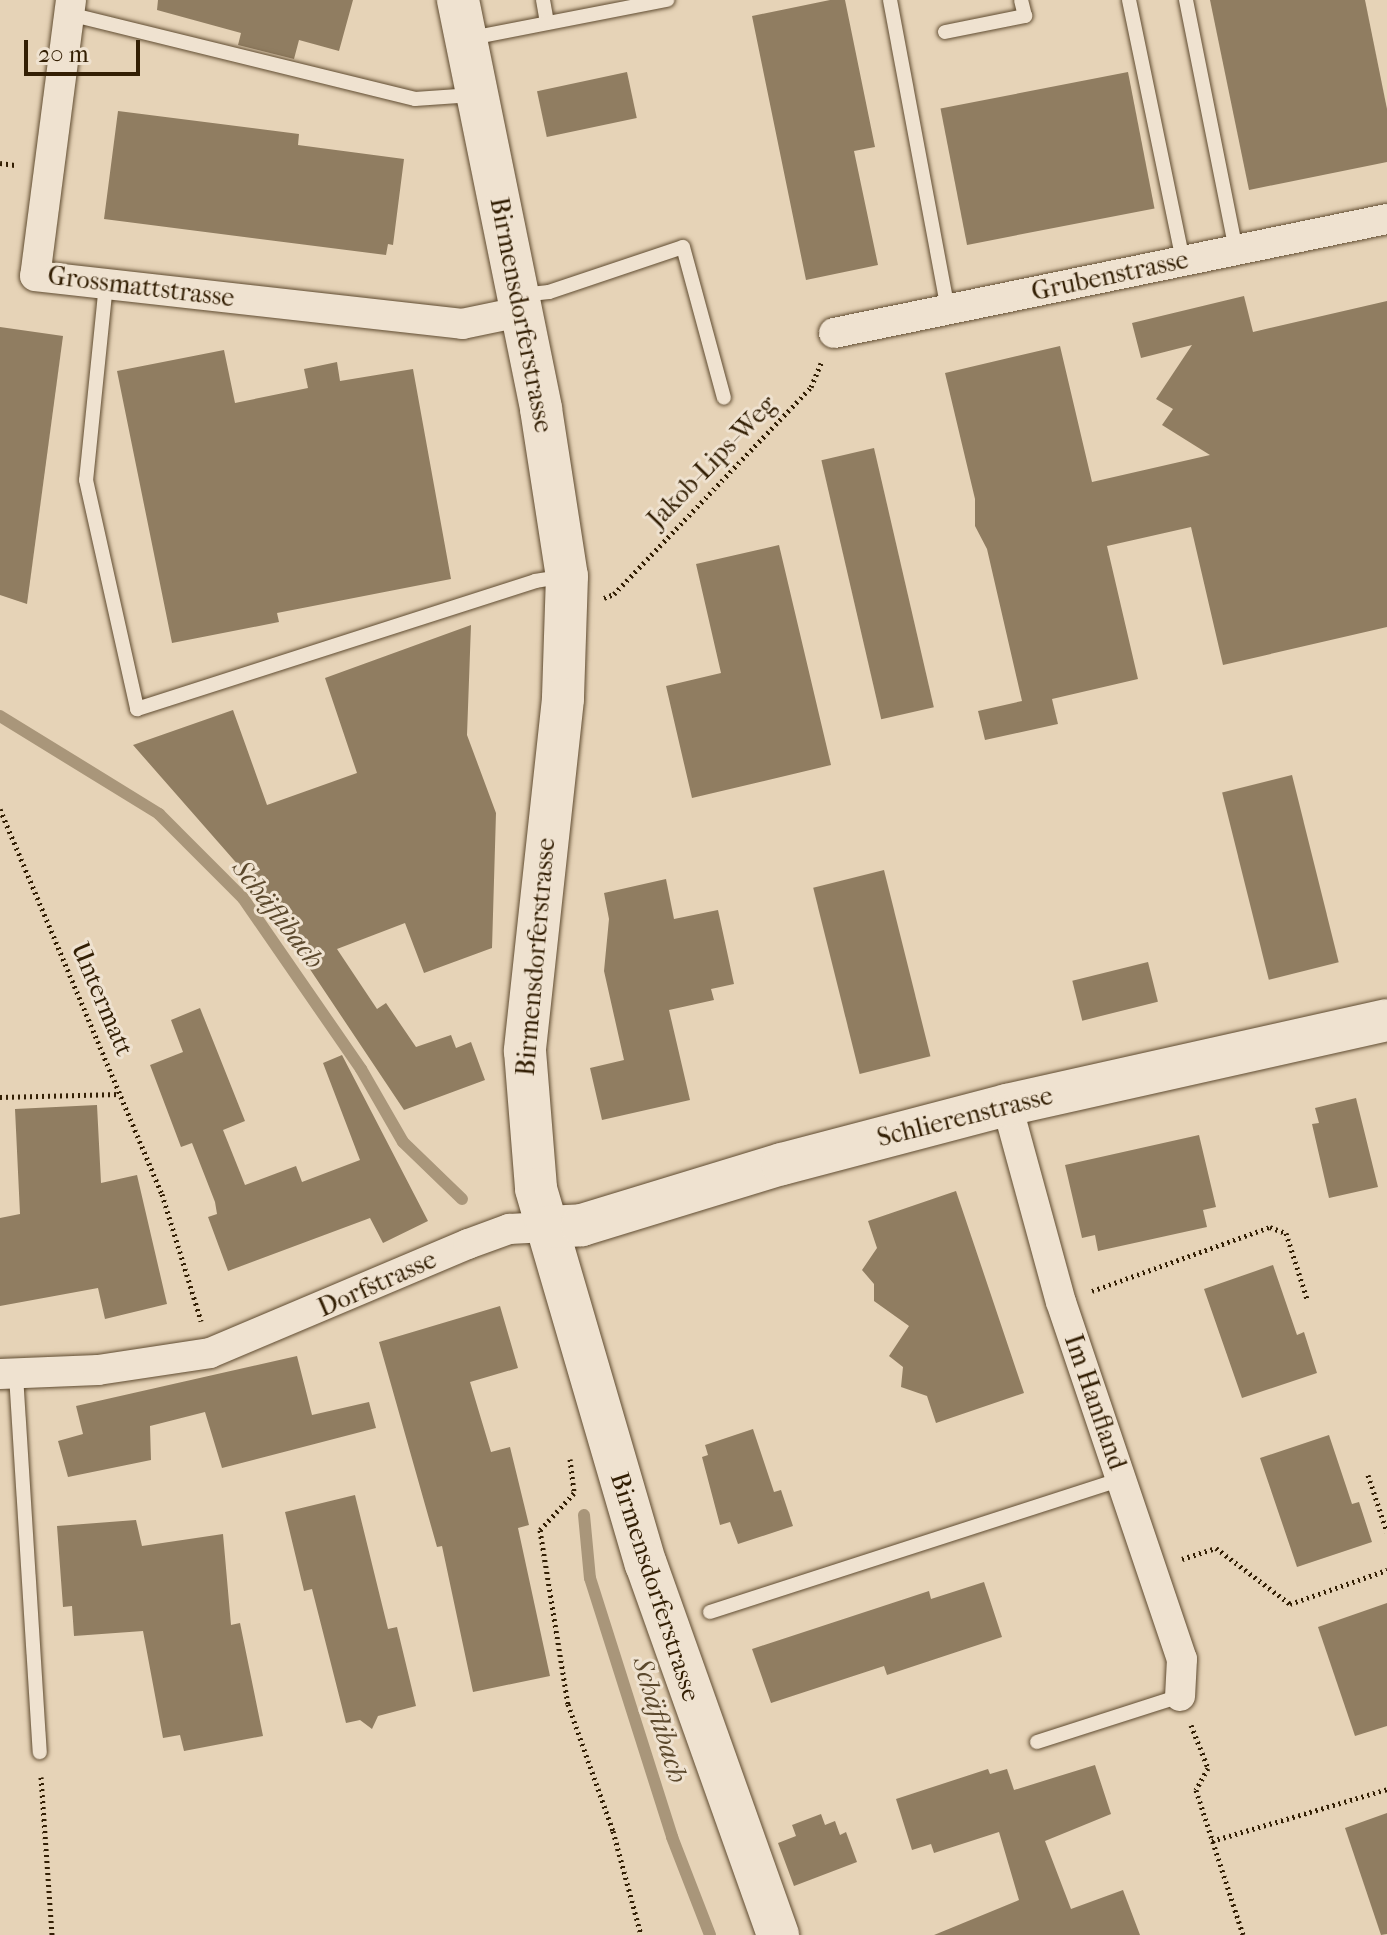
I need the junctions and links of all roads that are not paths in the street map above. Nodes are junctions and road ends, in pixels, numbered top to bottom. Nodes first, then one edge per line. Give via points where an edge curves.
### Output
1 (543, 0) edge
2 (667, 0) edge
3 (890, 0) edge
4 (1021, 0) edge
5 (1129, 0) edge
6 (1186, 0) edge
7 (70, 7) edge
8 (462, 19) edge
9 (547, 23) junction
10 (945, 32) dead end
11 (477, 94) junction
12 (1387, 219) edge
13 (1236, 250) junction
14 (1183, 261) junction
15 (106, 284) junction
16 (518, 304) junction
17 (948, 309) junction
18 (834, 333) road end
19 (724, 398) dead end
20 (582, 588) junction
21 (1387, 1020) edge
22 (1007, 1105) junction
23 (547, 1227) junction
24 (8, 1374) edge
25 (1122, 1479) junction
26 (710, 1612) dead end
27 (1180, 1696) joint
28 (1037, 1742) dead end
29 (40, 1752) road end
30 (778, 1935) edge

1 - 9 lane
2 - 9 lane
3 - 17 lane
4 - 10 lane via 1025,16
5 - 14 lane
6 - 13 lane
7 - 11 lane via 415,99
7 - 15 street, Grossmattstrasse via 35,276
8 - 9 lane
8 - 11 main road, Birmensdorferstrasse
11 - 16 main road, Birmensdorferstrasse
12 - 13 street, Grubenstrasse
13 - 14 street, Grubenstrasse
14 - 17 street, Grubenstrasse
15 - 16 street, Grossmattstrasse via 462,324
15 - 20 lane via 86,480 137,709 535,581
16 - 19 lane via 683,247
16 - 20 main road, Birmensdorferstrasse
17 - 18 street, Grubenstrasse
20 - 23 main road, Birmensdorferstrasse via 563,699 525,1051 527,1124
21 - 22 main road, Schlierenstrasse
22 - 23 main road, Schlierenstrasse via 782,1164 582,1225
22 - 25 street, Im Hanfland via 1061,1302
23 - 24 street, Dorfstrasse via 509,1229 468,1244 210,1353 98,1370
23 - 30 main road, Birmensdorferstrasse via 641,1551
24 - 29 lane
25 - 26 lane
25 - 27 street, Im Hanfland via 1182,1659
27 - 28 lane

